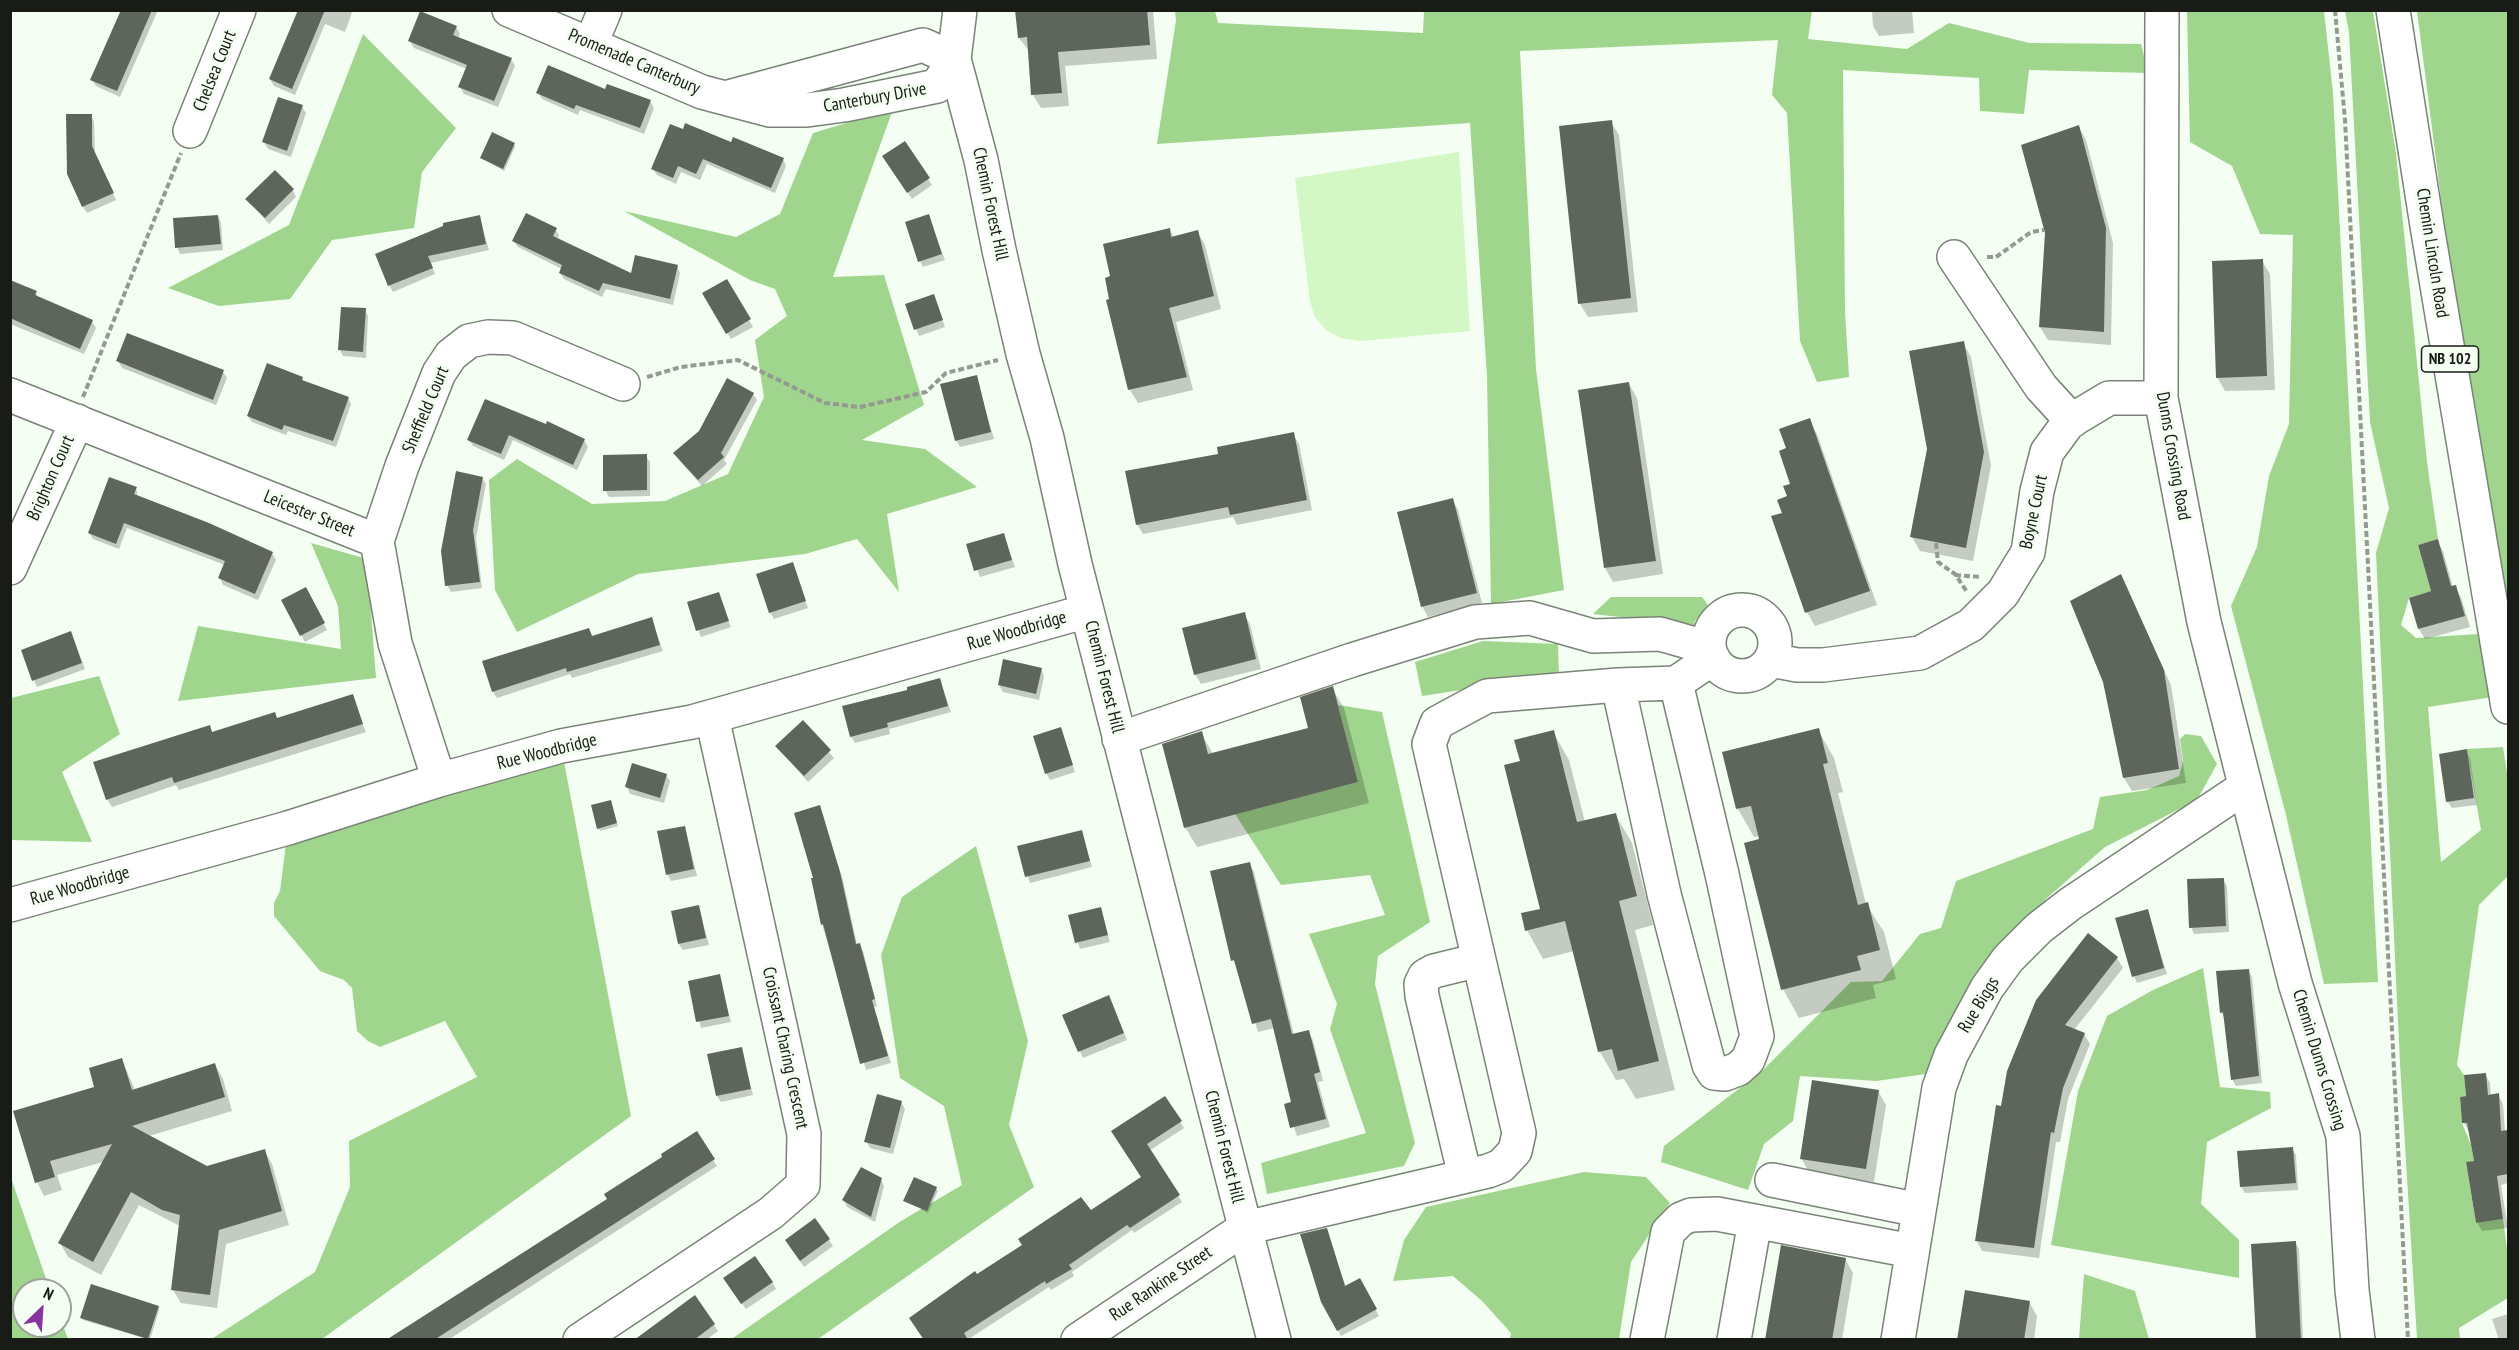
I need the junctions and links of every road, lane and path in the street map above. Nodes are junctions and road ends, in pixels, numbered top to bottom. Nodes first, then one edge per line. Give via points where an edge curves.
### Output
1 (239, 10) edge
2 (508, 10) edge
3 (605, 10) edge
4 (960, 10) edge
5 (2162, 10) edge
6 (2335, 10) edge
7 (2393, 10) edge
8 (591, 44) junction
9 (954, 59) junction
10 (727, 98) joint
11 (190, 131) joint
12 (2044, 230) dead end
13 (1954, 257) joint
14 (1023, 354) junction
15 (623, 384) joint
16 (10, 395) edge
17 (2161, 398) junction
18 (77, 421) junction
19 (2072, 421) junction
20 (377, 541) junction
21 (1936, 543) dead end
22 (10, 568) edge
23 (1087, 611) junction
24 (1983, 613) junction
25 (1711, 653) junction
26 (1771, 660) junction
27 (1676, 683) junction
28 (1618, 685) junction
29 (2508, 707) edge
30 (712, 717) junction
31 (1119, 739) junction
32 (439, 780) junction
33 (2245, 787) junction
34 (10, 905) edge
35 (1479, 960) junction
36 (1466, 1176) junction
37 (1772, 1180) dead end
38 (1918, 1210) junction
39 (1755, 1221) junction
40 (1245, 1228) junction
41 (1912, 1251) junction
42 (580, 1340) edge
43 (1078, 1340) edge
44 (1274, 1340) edge
45 (1647, 1340) edge
46 (1734, 1340) edge
47 (1898, 1340) edge
48 (2358, 1340) edge
49 (2408, 1340) edge

1 - 11 street, Chelsea Court
2 - 8 street, Promenade Canterbury
3 - 8 street
4 - 9 street, Chemin Forest Hill
5 - 17 street, Dunns Crossing Road
6 - 49 path via 2344,108
7 - 29 street, Chemin Lincoln Road / NB 102
8 - 10 street, Promenade Canterbury via 702,92
9 - 10 street, Canterbury Drive via 923,45
9 - 14 street, Chemin Forest Hill via 981,160
11 - 18 path via 85,391
12 - 13 path via 2031,232 1996,256
13 - 19 street via 2041,387
14 - 15 path via 946,373 926,392 860,407 825,403 738,360 681,367
14 - 23 street, Chemin Forest Hill
15 - 20 street, Sheffield Court via 513,338 469,341 451,354 439,373
16 - 18 street, Leicester Street
17 - 19 street, Boyne Court via 2109,399
17 - 33 street, Dunns Crossing Road via 2204,622
18 - 20 street, Leicester Street
18 - 22 street, Brighton Court
19 - 24 street, Boyne Court via 2047,452 2028,552 2003,593
20 - 32 street, Leicester Street via 395,643
21 - 24 path via 1938,562 1954,574
23 - 30 street, Rue Woodbridge
23 - 31 street, Chemin Forest Hill
24 - 26 street, Boyne Court via 1971,625 1920,653 1823,665
25 - 26 street via 1727,673 1739,676 1761,671
25 - 26 street via 1710,638 1719,620 1737,610 1747,610 1758,614 1773,630 1776,642
25 - 27 street
25 - 31 street via 1660,634 1593,636 1530,618 1475,622
27 - 28 street
27 - 28 street via 1757,1036 1748,1060 1725,1074 1714,1073 1709,1065 1664,894
28 - 35 street via 1487,696 1437,723 1429,744
30 - 32 street, Rue Woodbridge via 561,746
30 - 42 street, Croissant Charing Crescent via 804,1134 803,1185 771,1213
31 - 40 street, Chemin Forest Hill
32 - 34 street, Rue Woodbridge via 288,828
33 - 38 street, Rue Biggs via 2070,904 2008,959 1987,988 1951,1055 1935,1108
33 - 48 street, Chemin Dunns Crossing via 2295,983 2343,1136
35 - 36 street via 1519,1133 1515,1152 1501,1166
35 - 36 street via 1434,971 1421,984
36 - 40 street
37 - 38 street
38 - 41 street, Rue Biggs
39 - 41 street
39 - 45 street via 1705,1213 1674,1224 1663,1246
39 - 46 street
40 - 43 street, Rue Rankine Street
40 - 44 street, Chemin Forest Hill
41 - 47 street, Rue Biggs

